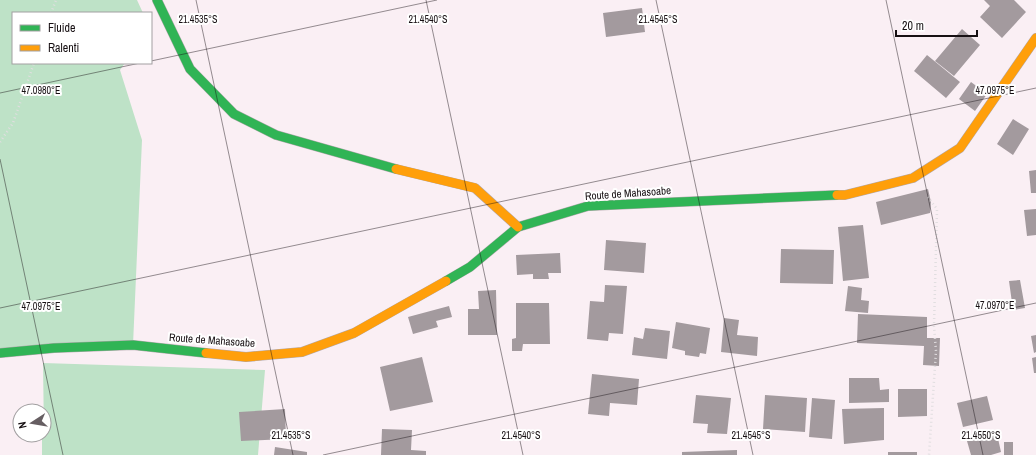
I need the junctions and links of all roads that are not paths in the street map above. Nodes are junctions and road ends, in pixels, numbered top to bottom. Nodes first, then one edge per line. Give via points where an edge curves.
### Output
1 (157, 0) edge
2 (1036, 38) edge
3 (518, 227) junction
4 (0, 353) edge

1 - 3 street via 190,69 234,114 276,135 392,168 475,188
2 - 3 street, Route de Mahasoabe via 960,148 913,178 844,195 588,206
3 - 4 street, Route de Mahasoabe via 470,267 354,333 302,352 246,357 133,345

